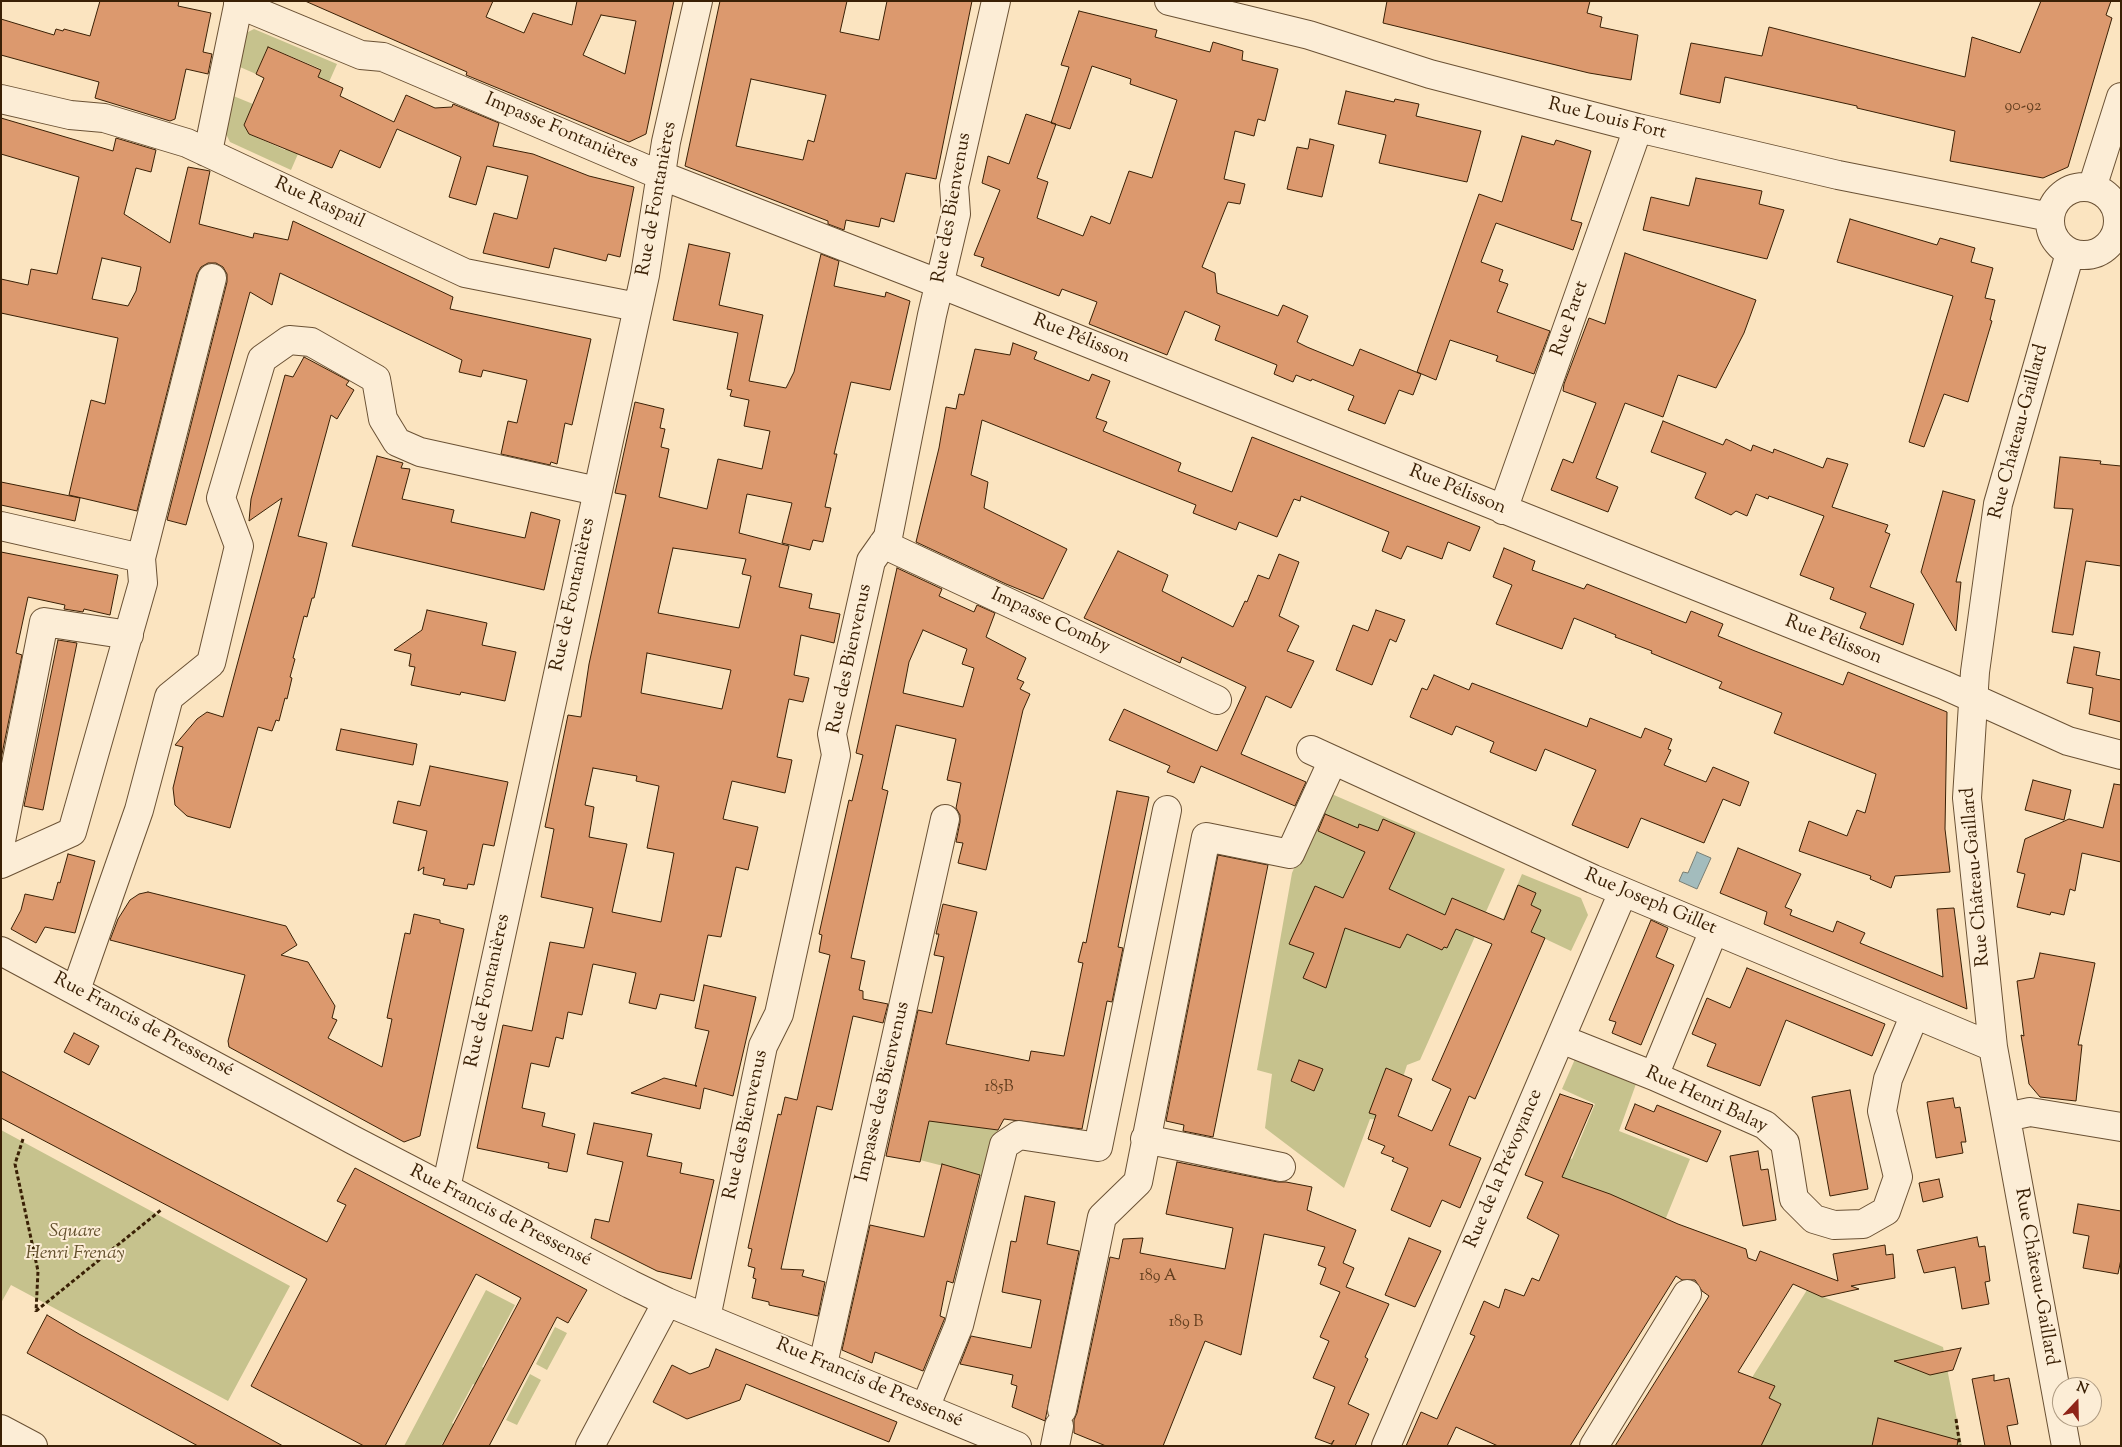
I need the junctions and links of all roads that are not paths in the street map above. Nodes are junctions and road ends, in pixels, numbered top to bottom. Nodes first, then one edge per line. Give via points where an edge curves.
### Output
1 (698, 1) edge
2 (996, 1) edge
3 (1169, 1) edge
4 (238, 3) edge
5 (2121, 97) edge
6 (1, 98) edge
7 (1638, 128) junction
8 (206, 152) junction
9 (660, 175) junction
10 (2092, 188) junction
11 (2050, 217) junction
12 (2120, 220) edge
13 (2070, 253) junction
14 (212, 278) dead end
15 (940, 284) junction
16 (637, 307) junction
17 (597, 491) junction
18 (1503, 510) junction
19 (1, 526) edge
20 (883, 544) junction
21 (141, 558) junction
22 (129, 635) junction
23 (1973, 698) junction
24 (1217, 700) dead end
25 (2121, 754) edge
26 (1167, 810) dead end
27 (945, 820) dead end
28 (1, 841) edge
29 (1, 864) edge
30 (1623, 892) junction
31 (1714, 930) junction
32 (1, 951) edge
33 (76, 990) junction
34 (1914, 1014) junction
35 (1561, 1039) junction
36 (1994, 1047) junction
37 (1654, 1076) junction
38 (2006, 1117) junction
39 (2121, 1127) edge
40 (1145, 1139) junction
41 (1281, 1168) dead end
42 (446, 1188) junction
43 (1687, 1294) dead end
44 (667, 1302) junction
45 (706, 1318) junction
46 (822, 1364) junction
47 (925, 1408) junction
48 (1059, 1427) edge
49 (1, 1429) edge
50 (33, 1446) edge
51 (590, 1446) edge
52 (1017, 1446) edge
53 (1386, 1446) edge
54 (1594, 1446) edge
55 (2066, 1446) edge

1 - 9 street, Rue de Fontanières
2 - 15 street, Rue des Bienvenus via 954,186 956,214
3 - 7 street, Rue Louis Fort via 1309,35 1430,74
4 - 8 street
4 - 9 street, Impasse Fontanières via 361,55 383,57
5 - 10 street
6 - 8 street, Rue Raspail via 70,115 104,118 187,143
7 - 11 street, Rue Louis Fort via 1838,175
7 - 18 street, Rue Paret
8 - 16 street, Rue Raspail via 465,273
9 - 15 street, Impasse Fontanières
9 - 16 street, Rue de Fontanières
10 - 11 street via 2069,190 2053,206
10 - 12 street via 2111,199
11 - 13 street via 2052,234
12 - 13 street via 2112,242 2104,250 2093,255
13 - 23 street, Rue Château-Gaillard via 1998,504
14 - 21 street
15 - 18 street, Rue Pélisson
15 - 20 street, Rue des Bienvenus via 888,536
16 - 17 street, Rue de Fontanières
17 - 33 street via 420,452 397,442 382,419 376,379 311,342 289,340 262,359 221,498 239,546 211,663 169,697 139,810
17 - 42 street, Rue de Fontanières
18 - 23 street, Rue Pélisson
19 - 21 street
20 - 24 street, Impasse Comby
20 - 45 street, Rue des Bienvenus via 871,561 832,734 836,755 834,765 779,1014 763,1046
21 - 22 street via 143,582
22 - 28 street via 44,622
22 - 29 street via 72,832
23 - 25 street, Rue Pélisson via 2068,741
23 - 36 street, Rue Château-Gaillard via 1967,798
26 - 47 street via 1098,1147 1019,1136 1004,1145 959,1325
27 - 46 street, Impasse des Bienvenus
30 - 31 street, Rue Joseph Gillet
30 - 35 street, Rue de la Prévoyance
30 - 40 street, Rue Joseph Gillet via 1322,755 1290,854 1206,837
31 - 34 street, Rue Joseph Gillet
31 - 37 street
32 - 33 street, Rue Francis de Pressensé
33 - 42 street, Rue Francis de Pressensé
34 - 36 street, Rue Joseph Gillet
34 - 37 street, Rue Henri Balay via 1888,1079 1882,1111 1898,1176 1886,1211 1863,1224 1834,1225 1814,1219 1794,1199 1785,1143 1765,1125
35 - 37 street, Rue Henri Balay
35 - 53 street, Rue de la Prévoyance
36 - 38 street, Rue Château-Gaillard
38 - 39 street via 2030,1112
38 - 55 street, Rue Château-Gaillard
40 - 41 street
40 - 48 street via 1138,1182 1102,1217
42 - 44 street, Rue Francis de Pressensé
43 - 54 street
44 - 45 street, Rue Francis de Pressensé
44 - 51 street
45 - 46 street, Rue Francis de Pressensé
46 - 47 street, Rue Francis de Pressensé
47 - 52 street, Rue Francis de Pressensé
49 - 50 street

